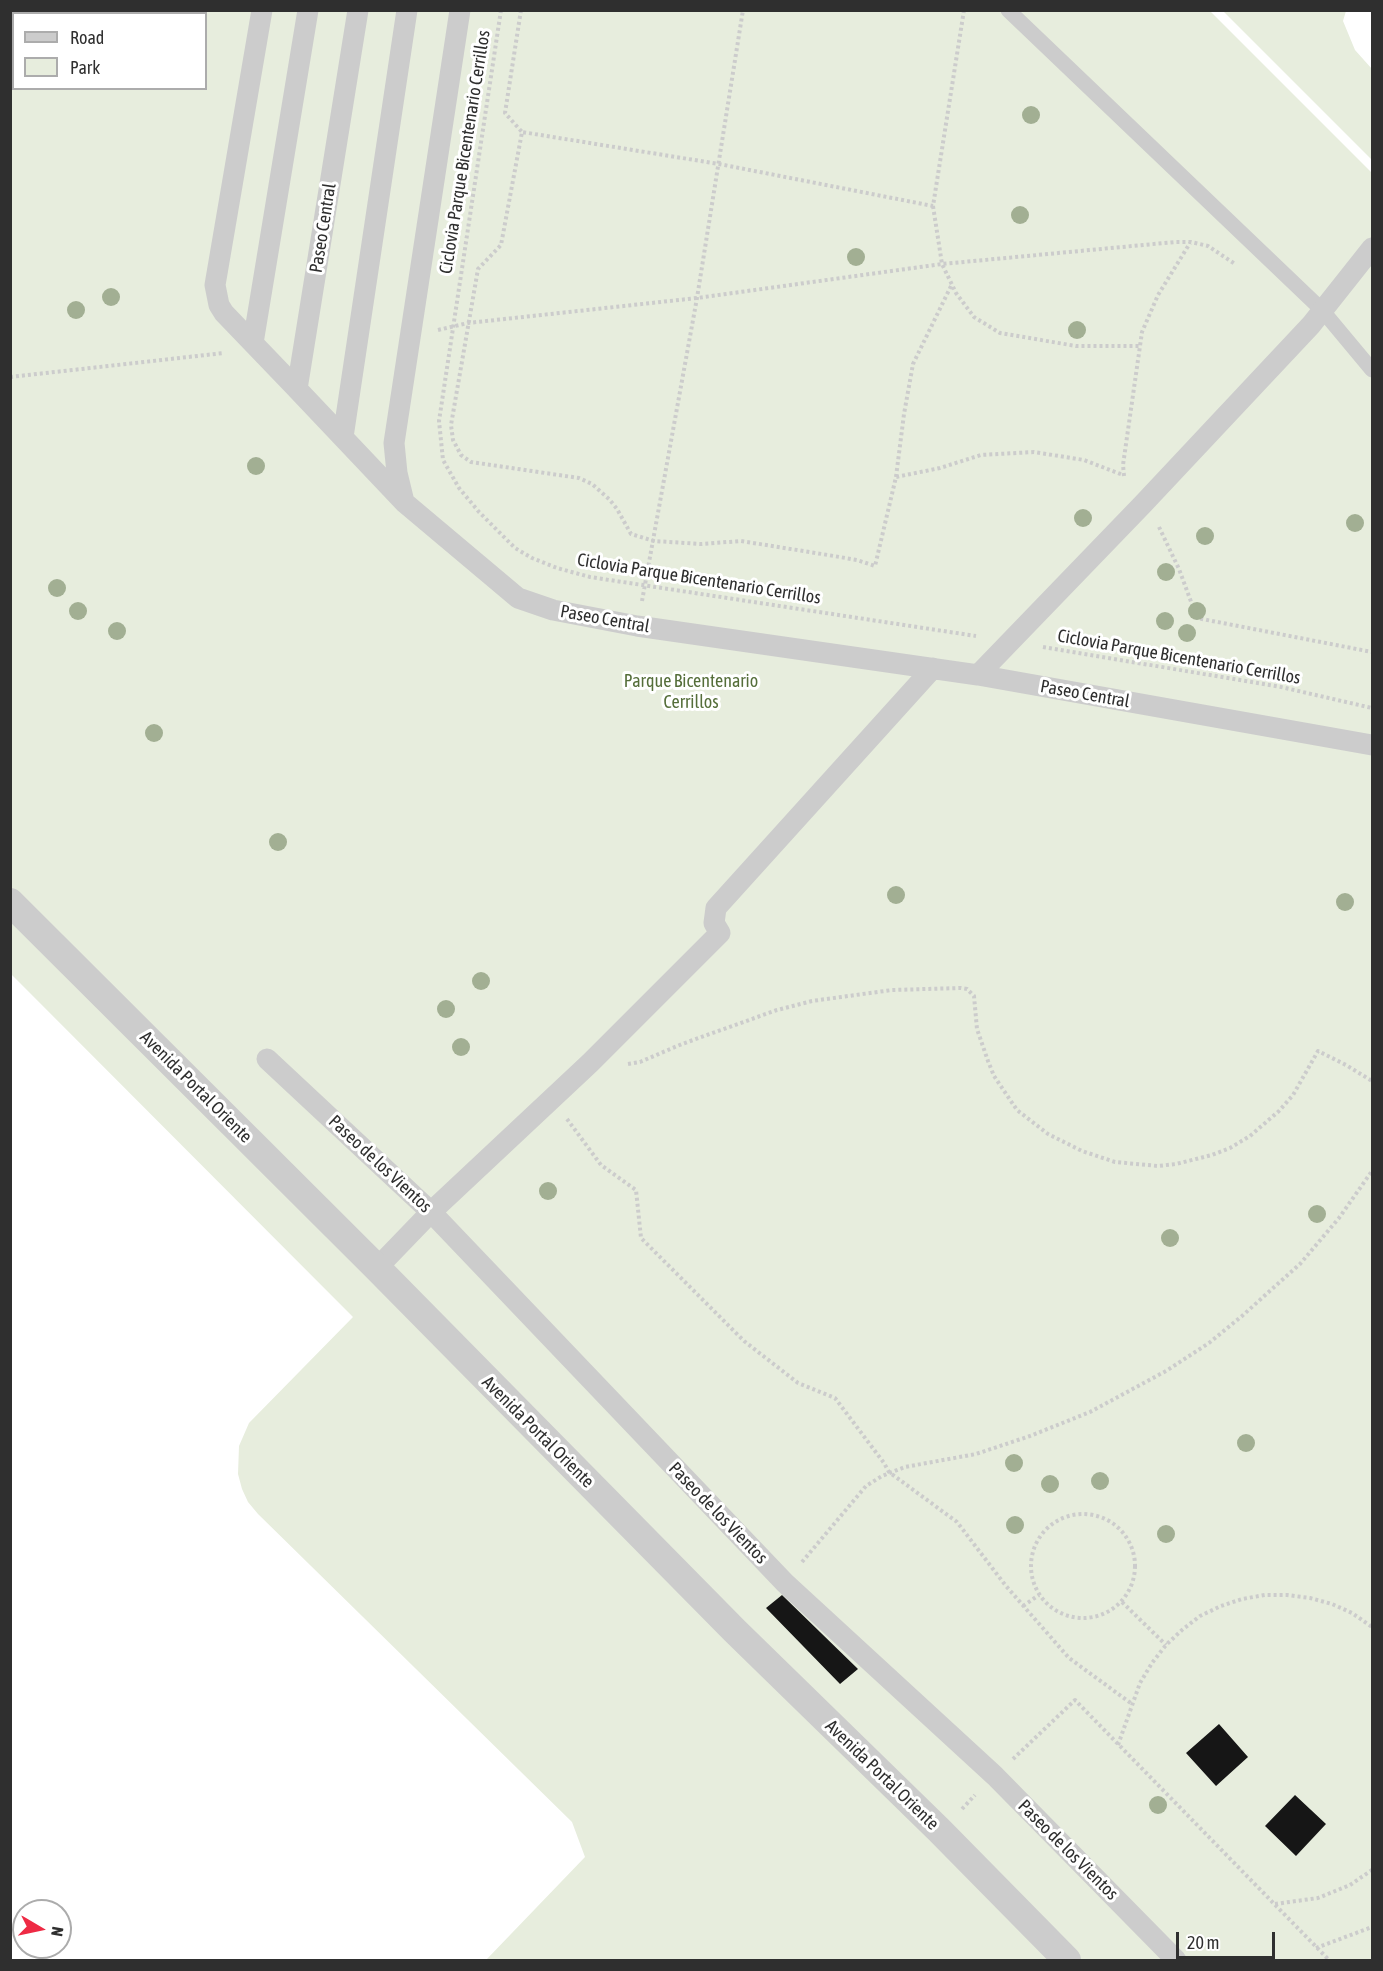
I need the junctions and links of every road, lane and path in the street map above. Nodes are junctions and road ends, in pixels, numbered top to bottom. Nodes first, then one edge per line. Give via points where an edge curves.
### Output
1 (262, 10) edge
2 (308, 10) edge
3 (358, 10) edge
4 (407, 10) edge
5 (460, 10) edge
6 (501, 10) edge
7 (521, 10) edge
8 (743, 10) edge
9 (964, 10) edge
10 (1008, 10) edge
11 (522, 132) junction
12 (719, 164) junction
13 (933, 206) junction
14 (1191, 242) dead end
15 (1372, 248) edge
16 (942, 264) junction
17 (952, 284) junction
18 (698, 298) junction
19 (1322, 310) junction
20 (468, 323) junction
21 (452, 327) junction
22 (410, 337) junction
23 (253, 343) junction
24 (1141, 346) dead end
25 (1372, 370) edge
26 (10, 377) edge
27 (297, 389) junction
28 (343, 437) junction
29 (1123, 475) dead end
30 (896, 477) junction
31 (405, 503) junction
32 (654, 541) junction
33 (645, 586) junction
34 (637, 626) junction
35 (1010, 642) junction
36 (933, 668) junction
37 (978, 675) junction
38 (1372, 708) edge
39 (1372, 745) edge
40 (10, 902) edge
41 (267, 1059) dead end
42 (590, 1063) junction
43 (1372, 1082) edge
44 (550, 1099) junction
45 (1372, 1171) edge
46 (431, 1212) junction
47 (377, 1268) junction
48 (889, 1472) junction
49 (785, 1583) junction
50 (1040, 1594) junction
51 (1122, 1602) junction
52 (1023, 1606) junction
53 (1372, 1626) edge
54 (1166, 1645) junction
55 (1075, 1700) dead end
56 (1132, 1704) junction
57 (1118, 1745) junction
58 (1372, 1870) edge
59 (1275, 1905) junction
60 (1372, 1927) edge
61 (1316, 1948) junction
62 (1067, 1960) edge
63 (1176, 1960) edge
64 (1329, 1960) edge

1 - 23 street via 215,285 219,306
2 - 23 street
3 - 27 street, Paseo Central
4 - 28 street
5 - 22 street
6 - 21 path, Ciclovia Parque Bicentenario Cerrillos
7 - 11 path via 505,113
8 - 12 path
9 - 13 path
10 - 19 lane
11 - 12 path
11 - 20 path via 501,245 478,269
12 - 13 path
12 - 18 path
13 - 16 path
14 - 16 path
15 - 19 street
16 - 17 path
16 - 18 path
17 - 24 path via 974,317 1000,333 1076,346
17 - 30 path via 913,364
18 - 20 path
18 - 32 path
19 - 25 lane
19 - 35 street
20 - 21 path
20 - 32 path via 451,424 453,440 461,455 479,464 579,478 609,499 631,534
21 - 22 path
21 - 33 path, Ciclovia Parque Bicentenario Cerrillos via 439,421 443,460 459,488 515,548 532,558 590,577
22 - 31 street via 394,443
23 - 26 path via 233,352
23 - 27 street
27 - 28 street, Paseo Central
28 - 31 street, Paseo Central
29 - 30 path via 1084,460 1034,452 981,455
30 - 32 path via 875,566 838,556 741,541
31 - 34 street, Paseo Central via 518,598 553,610
32 - 33 path
33 - 34 path
33 - 35 path, Ciclovia Parque Bicentenario Cerrillos
34 - 36 street, Paseo Central
35 - 37 street
35 - 38 path, Ciclovia Parque Bicentenario Cerrillos via 1281,687
36 - 37 street, Paseo Central
36 - 42 street via 716,908 714,923 720,933
37 - 39 street, Paseo Central
40 - 47 street, Avenida Portal Oriente
41 - 46 street, Paseo de los Vientos
42 - 43 path via 640,1062 723,1028 812,1001 892,990 961,987 974,996 977,1029 988,1061 1017,1110 1048,1134 1082,1151 1115,1162 1158,1166 1212,1155 1250,1136 1293,1095 1318,1051
42 - 44 street
44 - 46 street
44 - 48 path via 601,1165 636,1190 641,1238 744,1341 798,1383 835,1398
45 - 48 path via 1300,1264 1228,1328 1166,1371 1090,1412 1030,1436 976,1454
46 - 47 street
46 - 49 street, Paseo de los Vientos
47 - 62 street, Avenida Portal Oriente
48 - 49 path via 866,1486
48 - 52 path via 957,1522
49 - 63 street, Paseo de los Vientos via 995,1776
50 - 51 path via 1050,1606 1078,1618 1094,1617
50 - 51 path via 1031,1565 1040,1536 1064,1517 1095,1515 1109,1521 1130,1544 1134,1574
50 - 52 path
51 - 54 path
52 - 56 path via 1069,1658
53 - 54 path via 1332,1604 1287,1594 1264,1595 1242,1599 1200,1616
54 - 56 path via 1140,1683
55 - 57 path
56 - 57 path
57 - 59 path
58 - 59 path via 1350,1885 1318,1898
59 - 61 path
60 - 61 path
61 - 64 path

